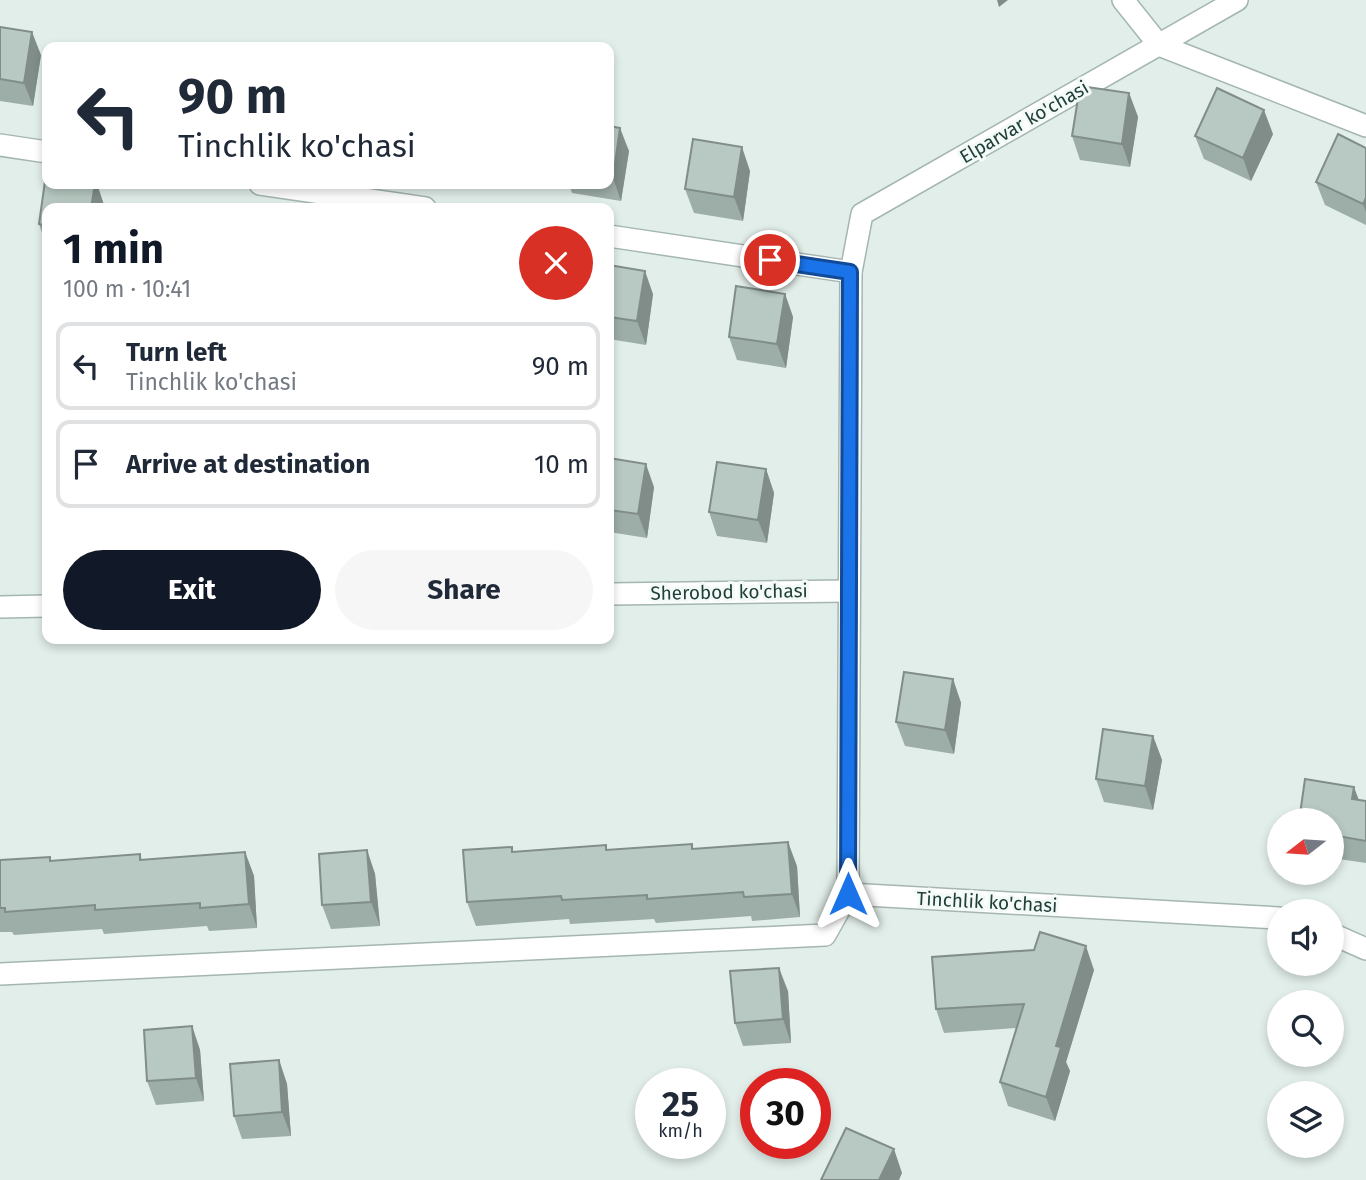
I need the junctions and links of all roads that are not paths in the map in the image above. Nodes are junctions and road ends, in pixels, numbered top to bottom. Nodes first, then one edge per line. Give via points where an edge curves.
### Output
1 (1123, 0) edge
2 (1237, 0) edge
3 (1159, 45) junction
4 (1366, 126) edge
5 (0, 145) edge
6 (42, 151) edge
7 (294, 189) edge
8 (391, 203) edge
9 (614, 237) edge
10 (850, 272) junction
11 (849, 591) junction
12 (614, 594) edge
13 (42, 606) edge
14 (0, 607) edge
15 (848, 894) junction
16 (1267, 917) edge
17 (1344, 939) edge
18 (1366, 949) edge
19 (0, 974) edge

1 - 3 street
2 - 3 street, Elparvar ko'chasi
3 - 4 street
3 - 10 street, Elparvar ko'chasi via 862,214
5 - 6 street
7 - 8 street
9 - 10 street
10 - 11 street
11 - 12 street, Sherobod ko'chasi
11 - 15 street
13 - 14 street
15 - 16 street, Tinchlik ko'chasi
15 - 19 street via 825,935
17 - 18 street

